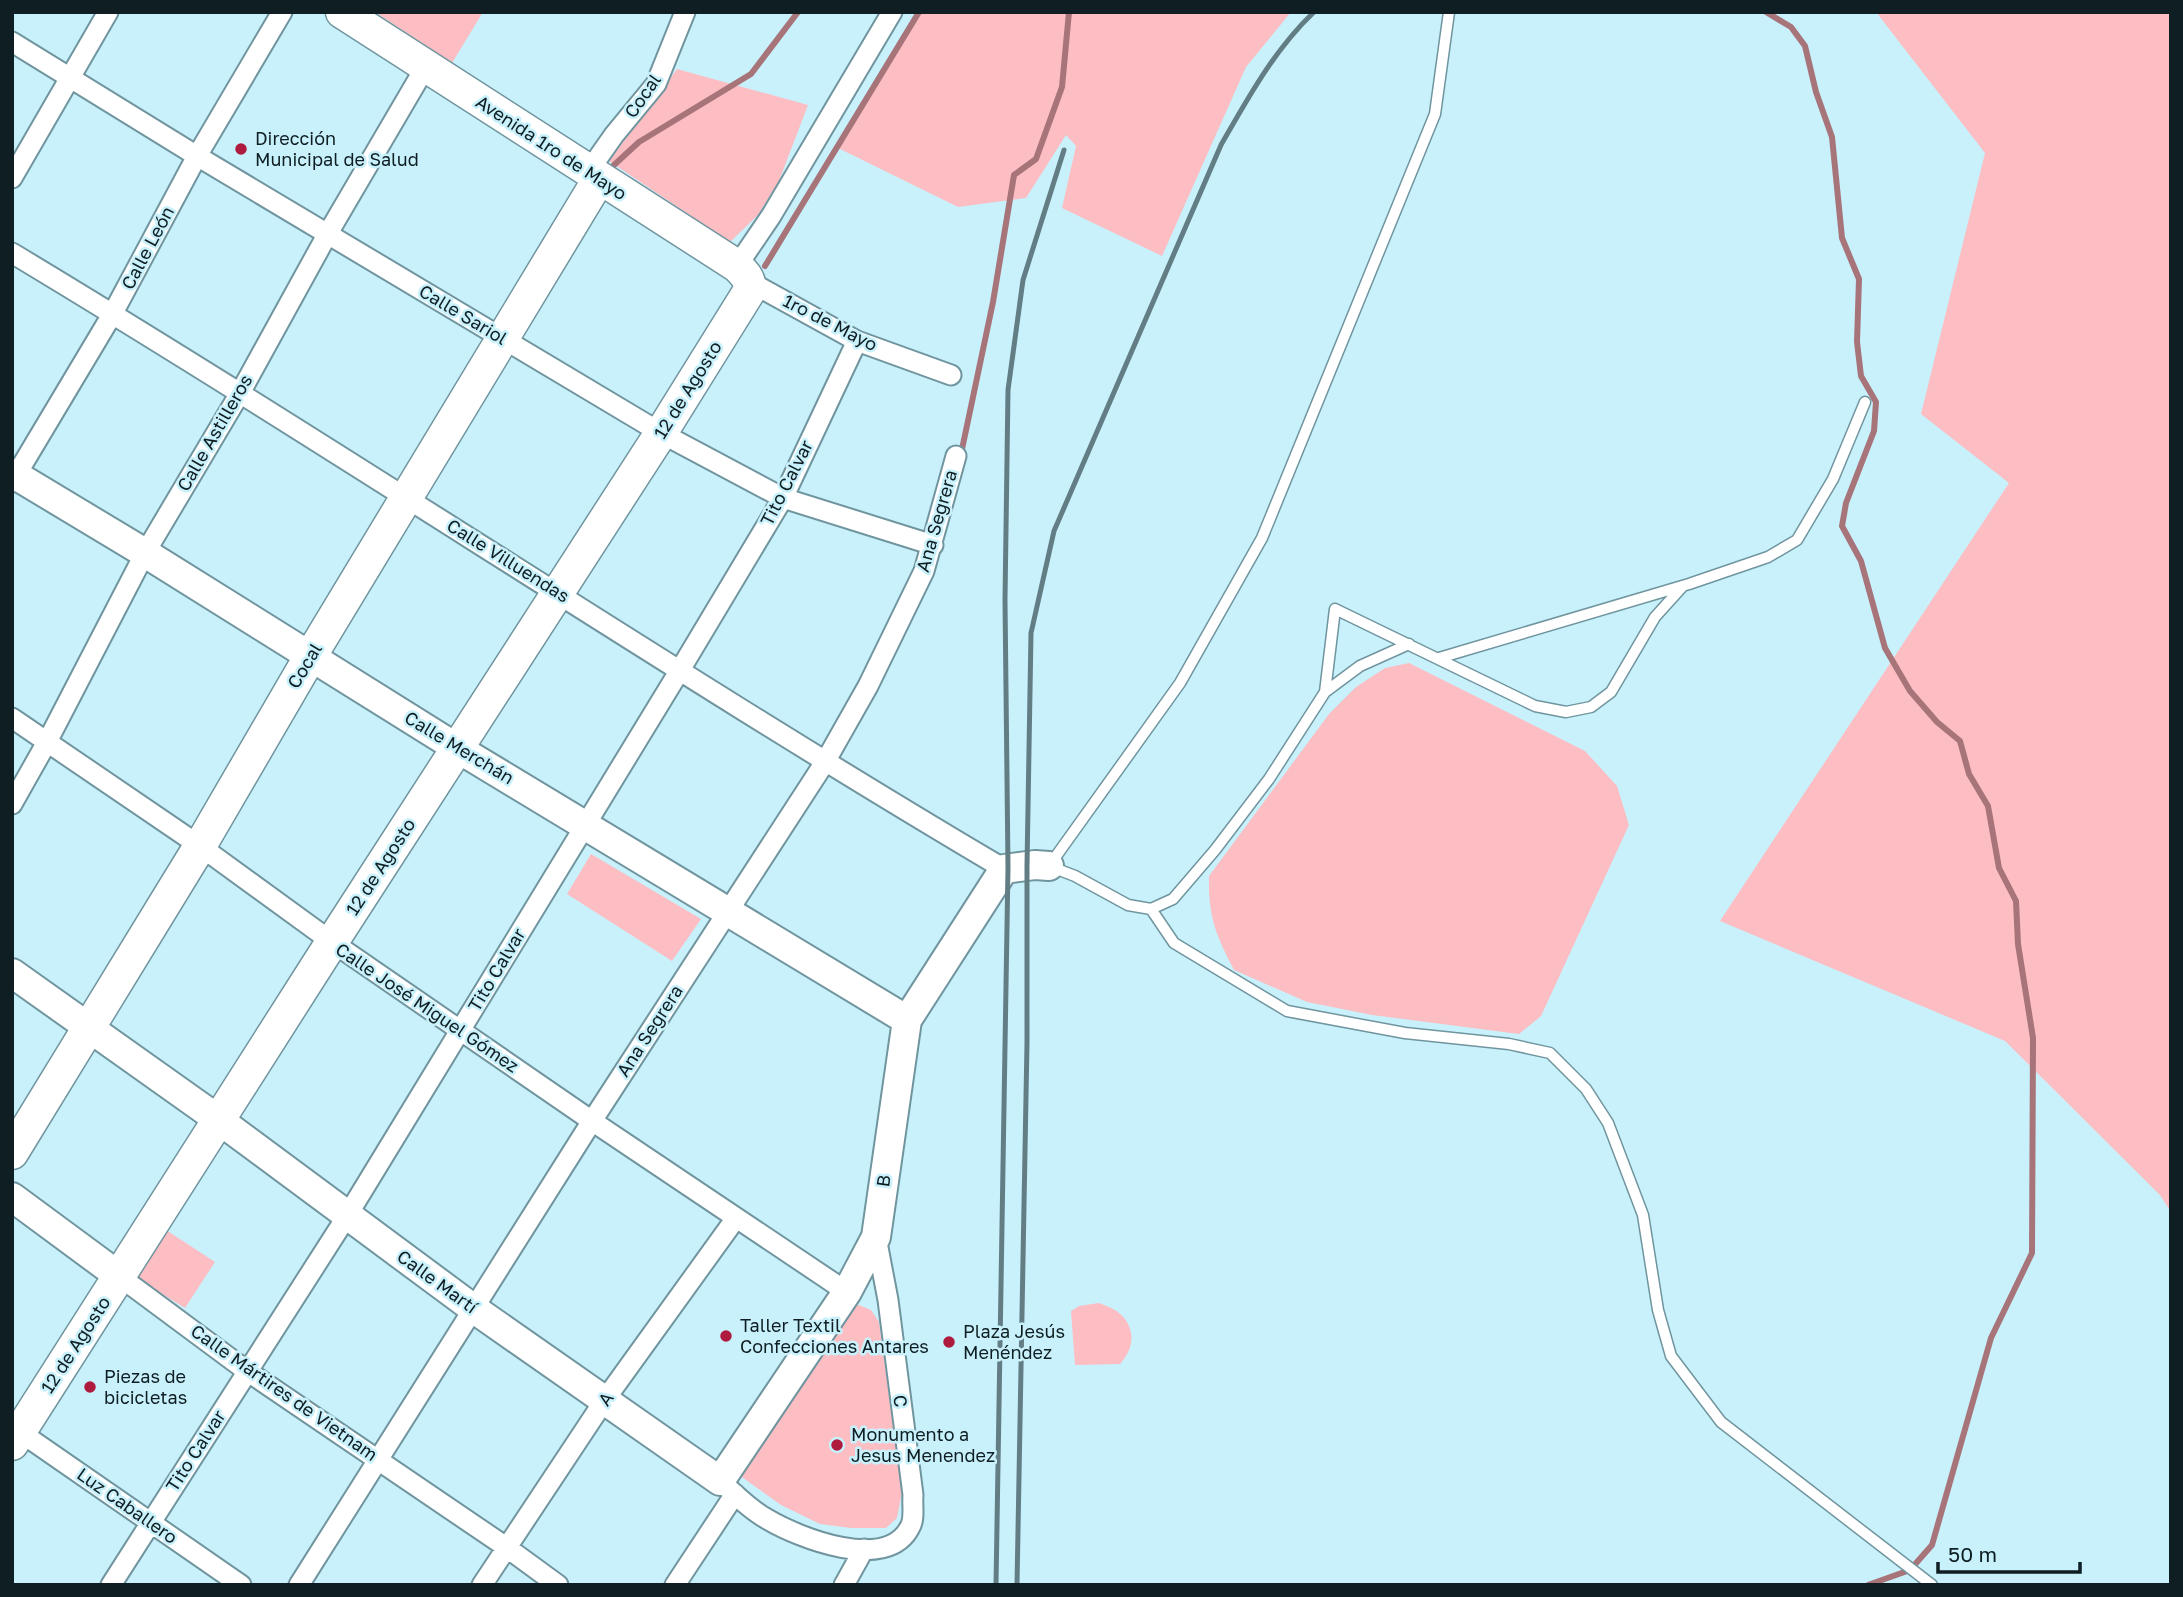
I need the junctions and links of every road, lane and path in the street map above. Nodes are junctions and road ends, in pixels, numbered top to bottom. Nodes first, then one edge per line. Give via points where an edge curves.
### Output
1 (108, 12) edge
2 (282, 12) edge
3 (342, 12) edge
4 (685, 12) edge
5 (892, 12) edge
6 (1449, 12) edge
7 (12, 42) edge
8 (426, 66) junction
9 (69, 77) junction
10 (197, 156) junction
11 (594, 175) junction
12 (12, 178) edge
13 (327, 235) junction
14 (12, 253) edge
15 (746, 279) junction
16 (113, 313) junction
17 (502, 338) junction
18 (857, 341) junction
19 (951, 375) dead end
20 (240, 393) junction
21 (1866, 402) dead end
22 (661, 433) junction
23 (956, 456) dead end
24 (13, 477) edge
25 (408, 498) junction
26 (783, 498) junction
27 (933, 545) junction
28 (145, 553) junction
29 (1683, 586) junction
30 (558, 593) junction
31 (1409, 644) junction
32 (310, 657) junction
33 (1439, 658) junction
34 (680, 670) junction
35 (1325, 692) junction
36 (12, 718) edge
37 (47, 742) junction
38 (457, 748) junction
39 (825, 761) junction
40 (12, 804) edge
41 (586, 825) junction
42 (200, 846) junction
43 (1049, 866) junction
44 (1006, 868) junction
45 (1151, 909) junction
46 (727, 911) junction
47 (332, 943) junction
48 (12, 973) edge
49 (907, 1020) junction
50 (88, 1028) junction
51 (461, 1030) junction
52 (219, 1120) junction
53 (592, 1121) junction
54 (12, 1153) edge
55 (12, 1197) edge
56 (346, 1216) junction
57 (736, 1218) junction
58 (876, 1237) junction
59 (119, 1276) junction
60 (847, 1292) junction
61 (474, 1309) junction
62 (247, 1371) junction
63 (604, 1401) junction
64 (15, 1434) edge
65 (378, 1460) junction
66 (728, 1487) junction
67 (150, 1522) junction
68 (506, 1546) junction
69 (873, 1549) junction
70 (111, 1585) edge
71 (241, 1585) edge
72 (299, 1585) edge
73 (482, 1585) edge
74 (558, 1585) edge
75 (676, 1585) edge
76 (844, 1585) edge
77 (1931, 1585) edge

1 - 9 street
2 - 10 street, Calle León
3 - 8 main road, Avenida 1ro de Mayo
4 - 11 street, Cocal via 656,84 614,135
5 - 15 street, 12 de Agosto via 771,216
6 - 43 lane via 1435,114 1262,538 1180,683
7 - 9 street, Calle Sariol
8 - 11 main road, Avenida 1ro de Mayo
8 - 13 street, Calle Astilleros
9 - 10 street, Calle Sariol
9 - 12 street
10 - 13 street, Calle Sariol
10 - 16 street, Calle León
11 - 15 main road, Avenida 1ro de Mayo
11 - 17 main road, Cocal
13 - 17 street, Calle Sariol
13 - 20 street, Calle Astilleros
14 - 16 street, Calle Villuendas
15 - 18 street, 1ro de Mayo
15 - 22 main road, 12 de Agosto
16 - 20 street, Calle Villuendas
16 - 24 street, Calle León
17 - 22 street, Calle Sariol
17 - 25 main road, Cocal
18 - 19 street, 1ro de Mayo
18 - 26 street, Tito Calvar
20 - 25 street, Calle Villuendas
20 - 28 street, Calle Astilleros
21 - 29 lane via 1833,479 1797,540 1768,557
22 - 26 street, Calle Sariol
22 - 30 main road, 12 de Agosto
23 - 27 street, Ana Segrera
24 - 28 street, Calle Merchán
25 - 30 street, Calle Villuendas
25 - 32 main road, Cocal
26 - 27 street, Calle Sariol
26 - 34 street, Tito Calvar
27 - 39 street, Ana Segrera via 873,675
28 - 32 street, Calle Merchán
28 - 37 street, Calle Astilleros
29 - 33 lane
29 - 33 lane via 1654,617 1611,691 1591,707 1566,712 1535,706
30 - 34 street, Calle Villuendas
30 - 38 main road, 12 de Agosto
31 - 33 lane
31 - 35 lane via 1360,666
31 - 35 lane via 1335,609
32 - 38 street, Calle Merchán
32 - 42 main road, Cocal
34 - 39 street, Calle Villuendas
34 - 41 street, Tito Calvar
35 - 45 lane via 1269,779 1215,850 1173,900
36 - 37 street, Calle José Miguel Gómez
37 - 40 street, Calle Astilleros
37 - 42 street, Calle José Miguel Gómez
38 - 41 street, Calle Merchán
38 - 47 main road, 12 de Agosto
39 - 44 street, Calle Villuendas
39 - 46 street, Ana Segrera
41 - 46 street, Calle Merchán
41 - 51 street, Tito Calvar
42 - 47 street, Calle José Miguel Gómez
42 - 50 main road, Cocal
43 - 44 street
43 - 45 lane via 1128,905
44 - 49 street, B
45 - 77 lane via 1174,943 1287,1011 1550,1053 1586,1089 1608,1123 1643,1215 1658,1310 1671,1356 1721,1422
46 - 49 street, Calle Merchán
46 - 53 street, Ana Segrera
47 - 51 street, Calle José Miguel Gómez
47 - 52 main road, 12 de Agosto
48 - 50 street, Calle Martí
49 - 58 street, B
50 - 52 street, Calle Martí
50 - 54 main road, Cocal
51 - 53 street, Calle José Miguel Gómez
51 - 56 street, Tito Calvar
52 - 56 street, Calle Martí
52 - 59 main road, 12 de Agosto
53 - 57 street, Calle José Miguel Gómez
53 - 61 street, Ana Segrera
55 - 59 street, Calle Mártires de Vietnam
56 - 61 street, Calle Martí
56 - 62 street, Tito Calvar
57 - 60 street, Calle José Miguel Gómez
57 - 63 street, A
58 - 60 street, B
58 - 69 street, C via 913,1495 912,1525 901,1541
59 - 62 street, Calle Mártires de Vietnam
59 - 64 main road, 12 de Agosto
60 - 66 street, B
61 - 63 street, Calle Martí
61 - 65 street, Ana Segrera
62 - 65 street, Calle Mártires de Vietnam
62 - 67 street, Tito Calvar
63 - 66 street, Calle Martí
63 - 68 street, A
64 - 67 street, Luz Caballero
65 - 68 street, Calle Mártires de Vietnam
65 - 72 street, Ana Segrera
66 - 69 street, Calle Martí via 764,1518 807,1539
66 - 75 street, B
67 - 70 street, Tito Calvar
67 - 71 street, Luz Caballero
68 - 73 street, A
68 - 74 street, Calle Mártires de Vietnam
69 - 76 street, C

